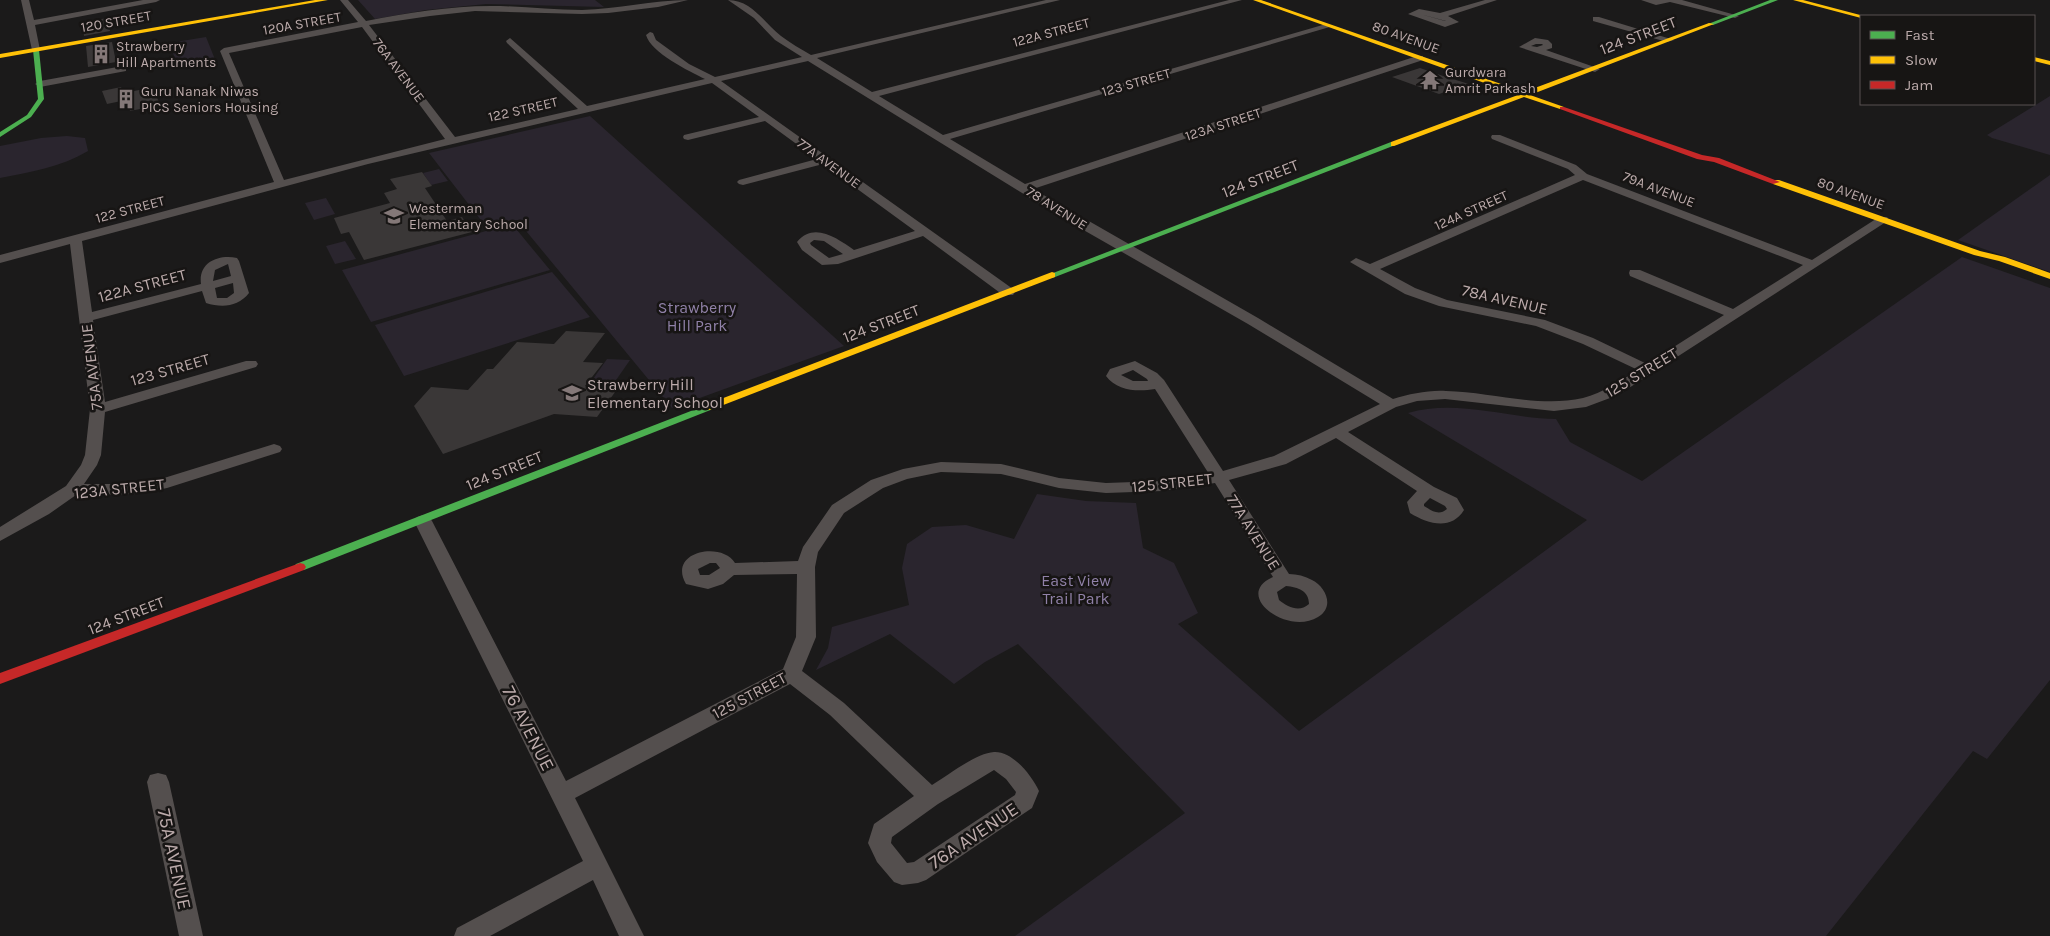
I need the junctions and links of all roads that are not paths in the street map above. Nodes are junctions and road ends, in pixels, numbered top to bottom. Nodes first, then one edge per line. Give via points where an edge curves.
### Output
1 (24, 0) edge
2 (156, 0) edge
3 (308, 0) edge
4 (325, 0) edge
5 (344, 0) edge
6 (684, 0) edge
7 (732, 0) edge
8 (1056, 0) edge
9 (1238, 0) edge
10 (1256, 0) edge
11 (1267, 0) edge
12 (1494, 0) edge
13 (1645, 0) edge
14 (1668, 0) edge
15 (1673, 0) edge
16 (1776, 0) edge
17 (1796, 0) edge
18 (142, 1) edge
19 (1440, 16) dead end
20 (1735, 16) junction
21 (1860, 16) edge
22 (1596, 19) dead end
23 (30, 23) junction
24 (365, 25) junction
25 (1329, 26) junction
26 (1358, 32) junction
27 (650, 36) dead end
28 (1670, 40) junction
29 (510, 41) dead end
30 (35, 48) junction
31 (1537, 50) dead end
32 (224, 51) joint
33 (0, 52) edge
34 (0, 56) edge
35 (810, 58) junction
36 (1420, 58) junction
37 (2035, 59) edge
38 (2050, 63) edge
39 (1455, 66) junction
40 (124, 69) dead end
41 (1595, 69) junction
42 (714, 80) junction
43 (40, 84) junction
44 (1529, 94) junction
45 (872, 96) junction
46 (585, 110) junction
47 (766, 118) junction
48 (0, 135) edge
49 (688, 137) dead end
50 (1496, 137) dead end
51 (943, 138) junction
52 (452, 141) junction
53 (825, 160) junction
54 (1584, 176) junction
55 (743, 182) dead end
56 (280, 184) junction
57 (1025, 188) junction
58 (1883, 220) junction
59 (923, 232) junction
60 (76, 239) junction
61 (1124, 247) junction
62 (1977, 253) junction
63 (852, 255) dead end
64 (0, 259) edge
65 (1356, 262) dead end
66 (1813, 265) junction
67 (1370, 269) junction
68 (1635, 273) dead end
69 (2050, 276) edge
70 (238, 278) junction
71 (2050, 282) edge
72 (208, 287) junction
73 (1008, 292) junction
74 (1735, 315) junction
75 (86, 318) junction
76 (251, 364) dead end
77 (1647, 369) junction
78 (1159, 383) dead end
79 (1391, 404) junction
80 (98, 409) junction
81 (1338, 432) junction
82 (274, 449) dead end
83 (1221, 476) junction
84 (72, 490) junction
85 (1428, 491) dead end
86 (423, 521) junction
87 (0, 535) edge
88 (806, 567) junction
89 (729, 568) dead end
90 (1284, 580) dead end
91 (791, 674) junction
92 (0, 680) edge
93 (158, 782) dead end
94 (562, 794) junction
95 (930, 797) junction
96 (597, 866) junction
97 (191, 936) edge
98 (466, 936) edge
99 (632, 936) edge

1 - 23 street
2 - 18 street
3 - 30 street, 120 STREET
4 - 30 street, 120 STREET
5 - 24 street, 76A AVENUE
6 - 24 street, 120A STREET via 601,11 460,10
7 - 35 street, 78 AVENUE via 757,16 778,38
8 - 35 street, 122 STREET
9 - 45 street, 122A STREET
10 - 25 street, 80 AVENUE
11 - 26 street, 80 AVENUE
12 - 19 street
13 - 14 street
15 - 20 street
16 - 20 street, 124 STREET
17 - 21 street
18 - 23 street
20 - 28 street, 124 STREET
22 - 28 street
23 - 30 street
24 - 32 street, 120A STREET
24 - 52 street, 76A AVENUE
25 - 26 street
25 - 36 street, 80 AVENUE
25 - 51 street, 123 STREET
26 - 39 street, 80 AVENUE
27 - 42 street, 77A AVENUE via 652,41 686,66
28 - 41 street, 124 STREET
29 - 46 street
30 - 33 street, 120 STREET
30 - 34 street, 120 STREET
30 - 43 street
31 - 41 street
32 - 56 street
35 - 42 street, 122 STREET
35 - 45 street, 78 AVENUE
36 - 39 street
36 - 44 street, 80 AVENUE
36 - 57 street, 123A STREET
37 - 38 street
39 - 44 street, 80 AVENUE
40 - 43 street
41 - 44 street, 124 STREET
42 - 46 street, 122 STREET
42 - 47 street, 77A AVENUE
43 - 48 street via 41,99 34,113
44 - 58 street, 80 AVENUE
44 - 61 street, 124 STREET
45 - 51 street, 78 AVENUE
46 - 52 street, 122 STREET
47 - 49 street
47 - 53 street, 77A AVENUE
50 - 54 street, 79A AVENUE via 1572,167
51 - 57 street, 78 AVENUE
52 - 56 street, 122 STREET
53 - 55 street
53 - 59 street, 77A AVENUE
54 - 66 street, 79A AVENUE
54 - 67 street, 124A STREET
56 - 60 street, 122 STREET
57 - 61 street, 78 AVENUE
58 - 62 street, 80 AVENUE
58 - 66 street, 125 STREET
59 - 63 street
59 - 73 street, 77A AVENUE
60 - 64 street, 122 STREET
60 - 75 street, 75A AVENUE
61 - 73 street, 124 STREET
61 - 79 street, 78 AVENUE
62 - 69 street, 80 AVENUE
62 - 71 street, 80 AVENUE
65 - 67 street, 78A AVENUE
66 - 74 street, 125 STREET
67 - 77 street, 78A AVENUE via 1444,303 1540,323
68 - 74 street
70 - 72 street, 122A STREET
70 - 72 street, 122A STREET via 233,261 221,262 207,269
70 - 72 street, 122A STREET via 242,295 231,300 218,303 211,300
72 - 75 street, 122A STREET
73 - 86 street, 124 STREET via 554,467
74 - 77 street, 125 STREET
75 - 80 street, 75A AVENUE
76 - 80 street, 123 STREET
77 - 79 street, 125 STREET via 1613,392 1586,402 1554,406 1444,395 1416,397
78 - 83 street, 77A AVENUE
79 - 81 street, 125 STREET
80 - 84 street, 75A AVENUE via 93,455
81 - 83 street, 125 STREET via 1280,460
81 - 85 street
82 - 84 street, 123A STREET via 168,483 138,489
83 - 88 street, 125 STREET via 1162,486 1106,488 1060,483 1002,469 941,467 903,474 877,484 838,509 809,551
83 - 90 street, 77A AVENUE
84 - 87 street, 123A STREET
86 - 92 street, 124 STREET
86 - 94 street, 76 AVENUE
88 - 89 street
88 - 91 street, 125 STREET via 806,637
91 - 94 street, 125 STREET
91 - 95 street via 837,709
93 - 97 street, 75A AVENUE
94 - 96 street, 76 AVENUE
95 - 95 street, 76A AVENUE via 882,831 879,843 902,874 918,872 1024,801 1028,791 1003,763 995,760
96 - 98 street
96 - 99 street, 76 AVENUE

